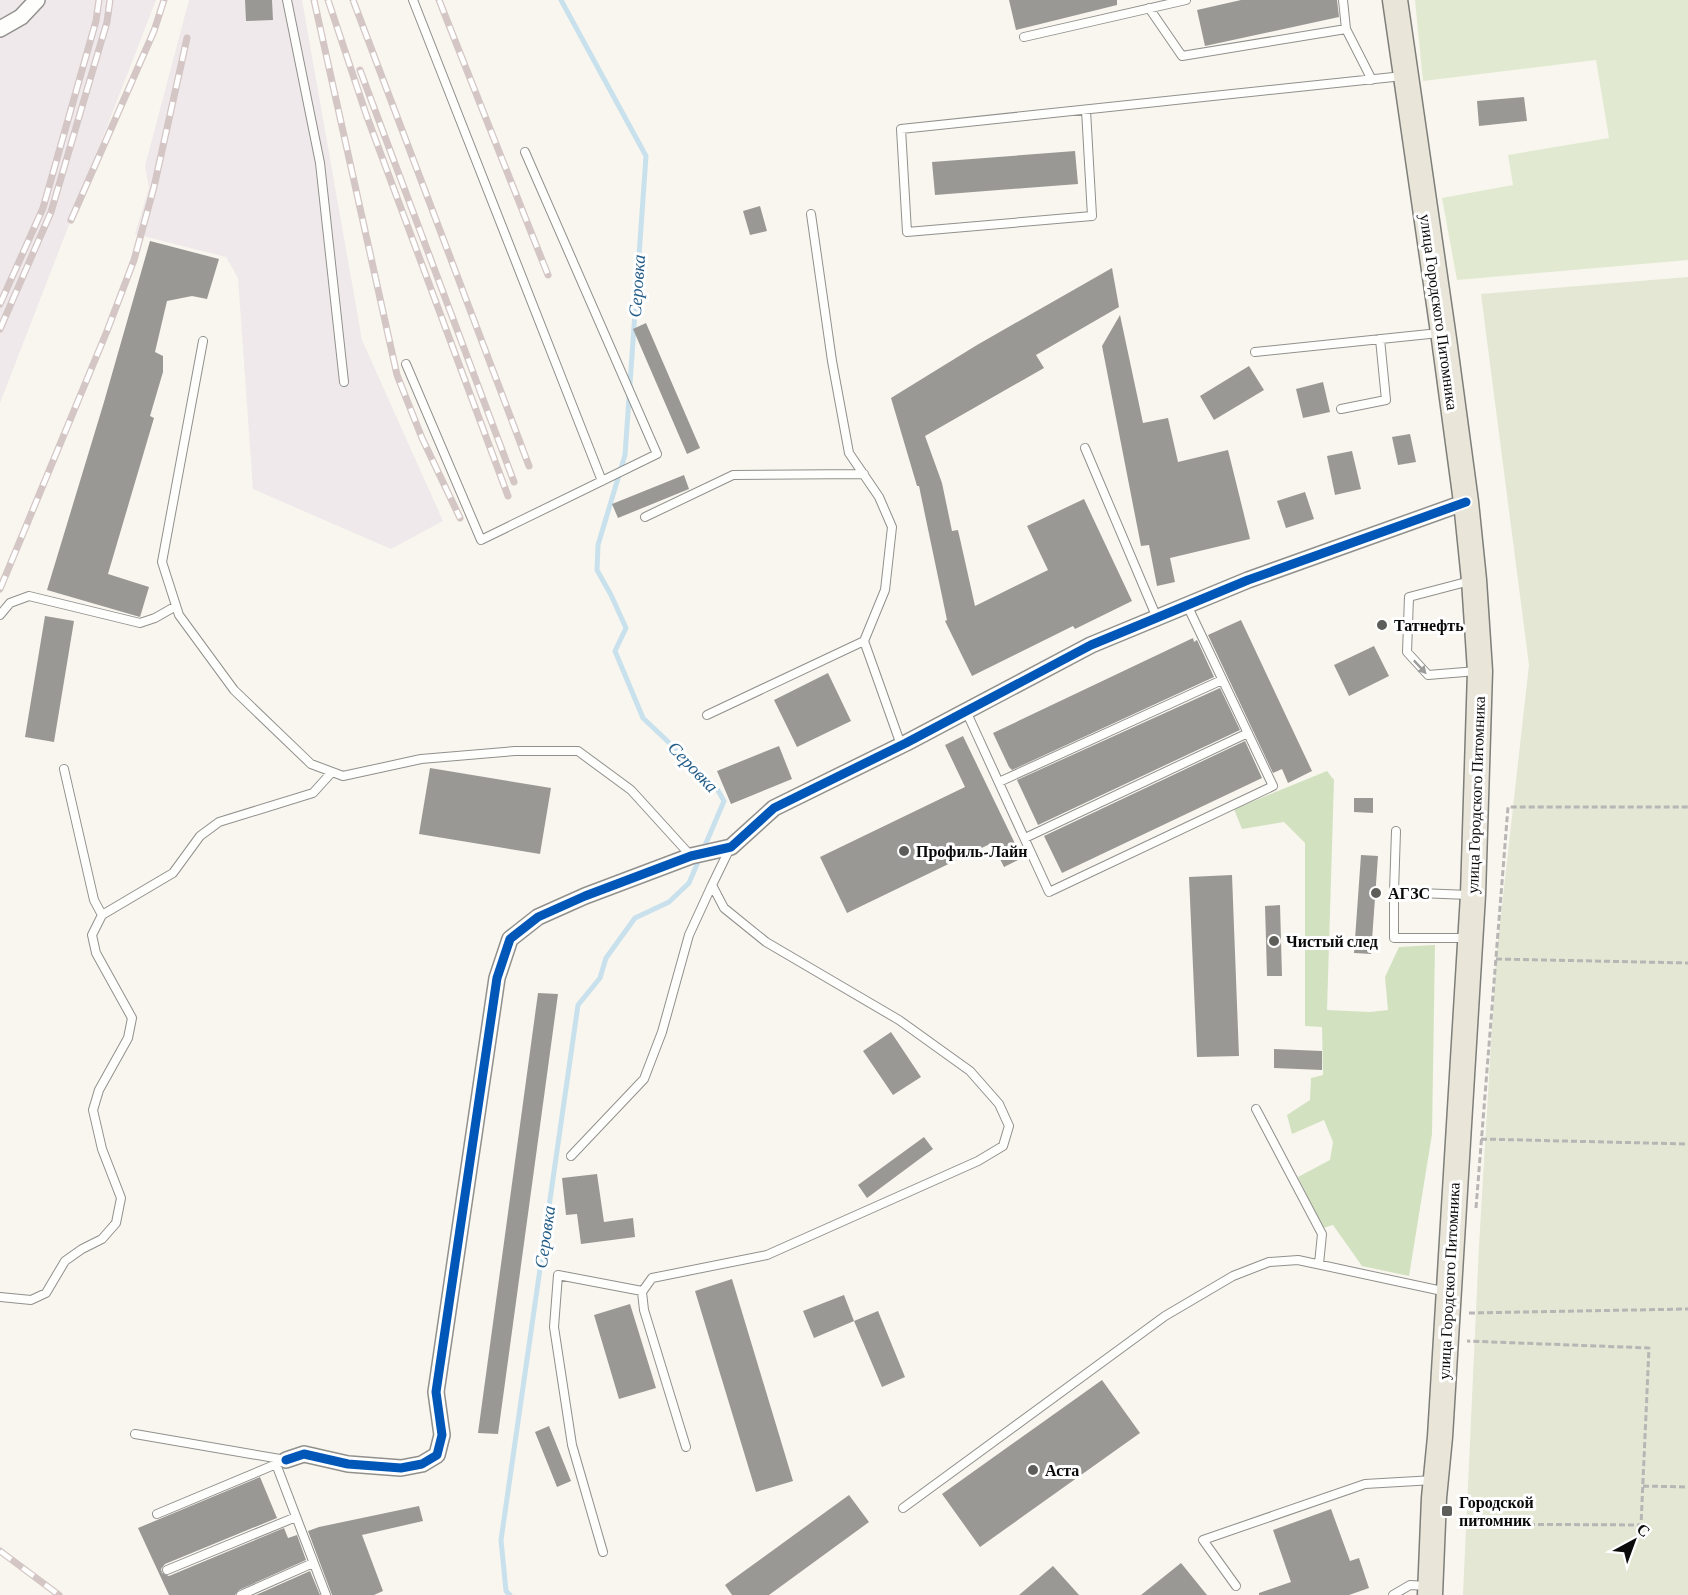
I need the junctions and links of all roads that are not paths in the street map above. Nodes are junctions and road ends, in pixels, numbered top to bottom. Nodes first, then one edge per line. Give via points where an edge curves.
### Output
1 (37, 0) edge
2 (287, 0) edge
3 (413, 0) edge
4 (1186, 0) edge
5 (1342, 0) edge
6 (1395, 0) edge
7 (1149, 8) junction
8 (0, 29) edge
9 (1347, 29) junction
10 (1024, 37) dead end
11 (1404, 76) junction
12 (1372, 80) junction
13 (1086, 110) junction
14 (525, 152) dead end
15 (811, 214) dead end
16 (1443, 332) junction
17 (1380, 339) junction
18 (203, 341) dead end
19 (1255, 352) dead end
20 (406, 364) dead end
21 (344, 382) dead end
22 (1341, 409) dead end
23 (1085, 448) dead end
24 (864, 474) junction
25 (602, 481) junction
26 (1466, 502) junction
27 (645, 517) dead end
28 (1474, 580) junction
29 (176, 606) junction
30 (1187, 606) junction
31 (0, 615) edge
32 (1157, 618) junction
33 (864, 641) junction
34 (1480, 671) junction
35 (1222, 680) junction
36 (966, 711) junction
37 (707, 715) dead end
38 (1248, 733) junction
39 (901, 745) junction
40 (64, 769) dead end
41 (332, 772) junction
42 (999, 782) junction
43 (1396, 831) dead end
44 (1025, 838) junction
45 (731, 847) junction
46 (692, 856) junction
47 (712, 885) junction
48 (1394, 892) junction
49 (1473, 895) junction
50 (102, 915) junction
51 (1470, 938) junction
52 (1256, 1109) dead end
53 (572, 1156) dead end
54 (1319, 1264) junction
55 (642, 1291) junction
56 (1448, 1293) junction
57 (0, 1297) edge
58 (135, 1434) dead end
59 (687, 1447) dead end
60 (281, 1462) junction
61 (1435, 1480) junction
62 (903, 1508) dead end
63 (157, 1514) dead end
64 (296, 1517) junction
65 (603, 1552) dead end
66 (313, 1563) junction
67 (167, 1570) dead end
68 (1236, 1586) dead end
69 (1430, 1590) edge
70 (241, 1595) edge
71 (326, 1595) edge
72 (1393, 1595) edge

1 - 8 street via 21,17
2 - 21 lane via 320,162
3 - 25 lane
4 - 7 lane
5 - 9 lane
6 - 11 main road, улица Городского Питомника
7 - 9 lane via 1182,56
7 - 10 lane
9 - 12 lane
11 - 12 lane
11 - 16 main road, улица Городского Питомника
12 - 13 lane
13 - 13 lane via 901,129 907,232 1092,216
14 - 25 lane via 657,454
15 - 24 lane via 849,453
16 - 17 lane
16 - 26 main road, улица Городского Питомника
17 - 19 lane
17 - 22 lane via 1386,400
18 - 29 lane via 162,562
20 - 25 lane via 481,540
23 - 32 lane
24 - 27 lane via 733,475
24 - 33 lane via 892,527 885,590
26 - 28 main road, улица Городского Питомника
26 - 30 street via 1248,580
28 - 34 main road, улица Городского Питомника
28 -> 34 lane via 1409,597 1407,652 1428,675
29 - 31 lane via 140,623 29,596 10,603
29 - 41 lane via 234,690 311,764
30 - 32 street
30 - 35 lane
32 - 36 street via 1091,645
33 - 37 lane
33 - 39 lane
34 - 49 main road, улица Городского Питомника
35 - 38 lane
35 - 42 lane
36 - 39 street
36 - 42 lane
38 - 44 lane
38 - 44 lane via 1273,786 1049,892
39 - 45 street via 774,808
40 - 50 lane via 93,900
41 - 46 lane via 343,776 421,759 515,751 578,751 631,790
41 - 50 lane via 313,793 219,822 200,836 173,873
42 - 44 lane
43 - 48 lane
45 - 46 street
45 - 47 lane
46 - 60 street via 538,917 510,939 497,978 436,1392 442,1435 437,1455 422,1464 401,1468 348,1464 304,1454
47 - 53 lane via 689,935 662,1032 644,1079
47 - 55 lane via 724,908 766,942 899,1020 970,1071 999,1104 1009,1126 1003,1146 978,1161 767,1255 652,1278
48 - 49 lane
48 - 51 lane via 1394,938
49 - 51 main road, улица Городского Питомника
50 - 57 lane via 92,935 96,953 132,1018 128,1038 99,1090 93,1110 102,1149 121,1198 116,1223 102,1239 65,1261 46,1293 31,1300
51 - 56 main road, улица Городского Питомника
52 - 54 lane via 1322,1234
54 - 56 lane
54 - 62 lane via 1298,1260 1269,1262 1233,1276 1165,1316
55 - 59 lane via 644,1310
55 - 65 lane via 558,1275 554,1327 572,1445
56 - 61 main road, улица Городского Питомника
58 - 60 lane
60 - 63 lane
60 - 64 lane
61 - 68 lane via 1365,1484 1203,1540
61 - 69 main road, улица Городского Питомника
64 - 66 lane
64 - 67 lane
66 - 70 lane
66 - 71 lane
69 - 72 lane via 1410,1585

